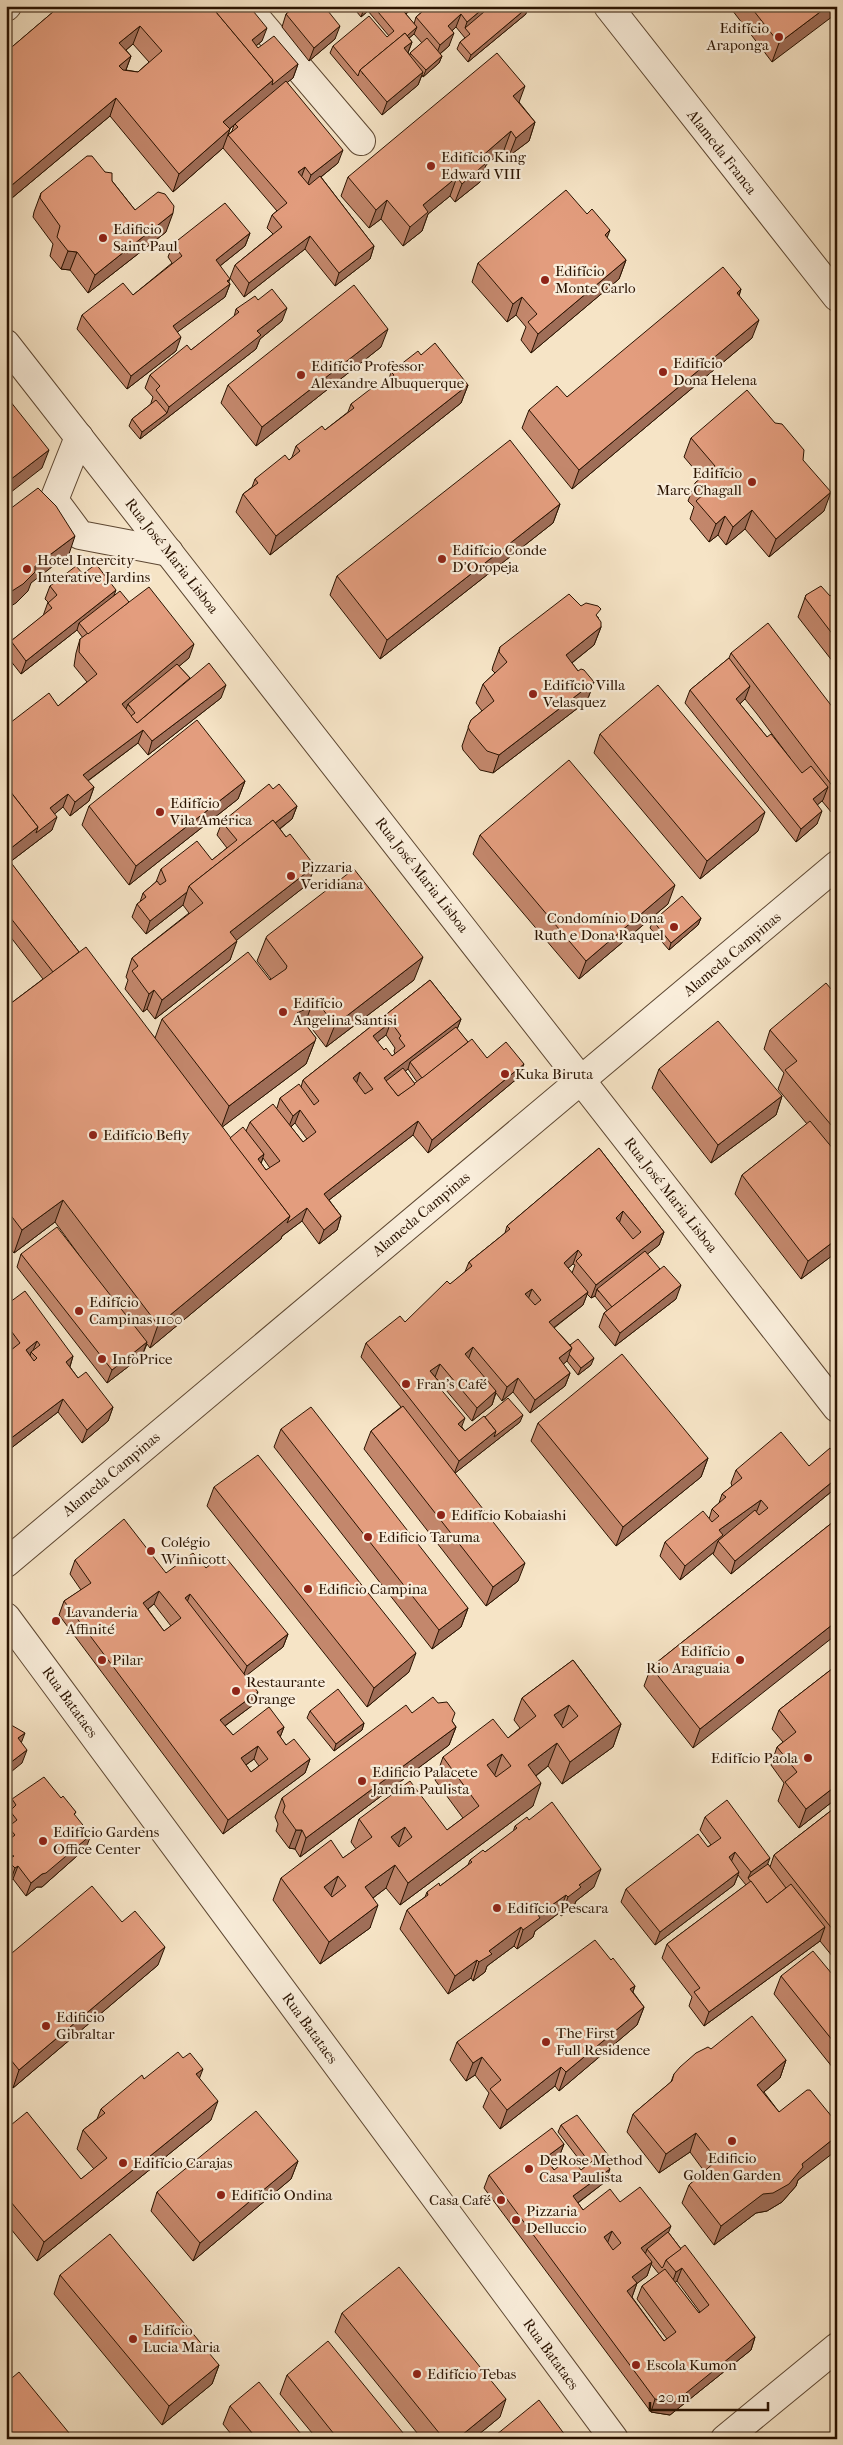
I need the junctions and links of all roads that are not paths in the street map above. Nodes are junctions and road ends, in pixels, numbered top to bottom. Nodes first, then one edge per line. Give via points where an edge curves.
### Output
1 (246, 6) edge
2 (608, 6) edge
3 (360, 141) dead end
4 (837, 297) edge
5 (6, 344) edge
6 (79, 437) junction
7 (169, 552) junction
8 (837, 865) edge
9 (582, 1080) junction
10 (837, 1408) edge
11 (6, 1563) edge
12 (6, 1617) edge
13 (837, 2347) edge
14 (614, 2439) edge
15 (725, 2439) edge

1 - 3 street
2 - 4 street, Alameda Franca
5 - 6 street, Rua José Maria Lisboa
6 - 7 street, Rua José Maria Lisboa
6 - 7 street via 54,500 80,535
7 - 9 street, Rua José Maria Lisboa
8 - 9 street, Alameda Campinas
9 - 10 street, Rua José Maria Lisboa
9 - 11 street, Alameda Campinas
12 - 14 street, Rua Batataes
13 - 15 street

